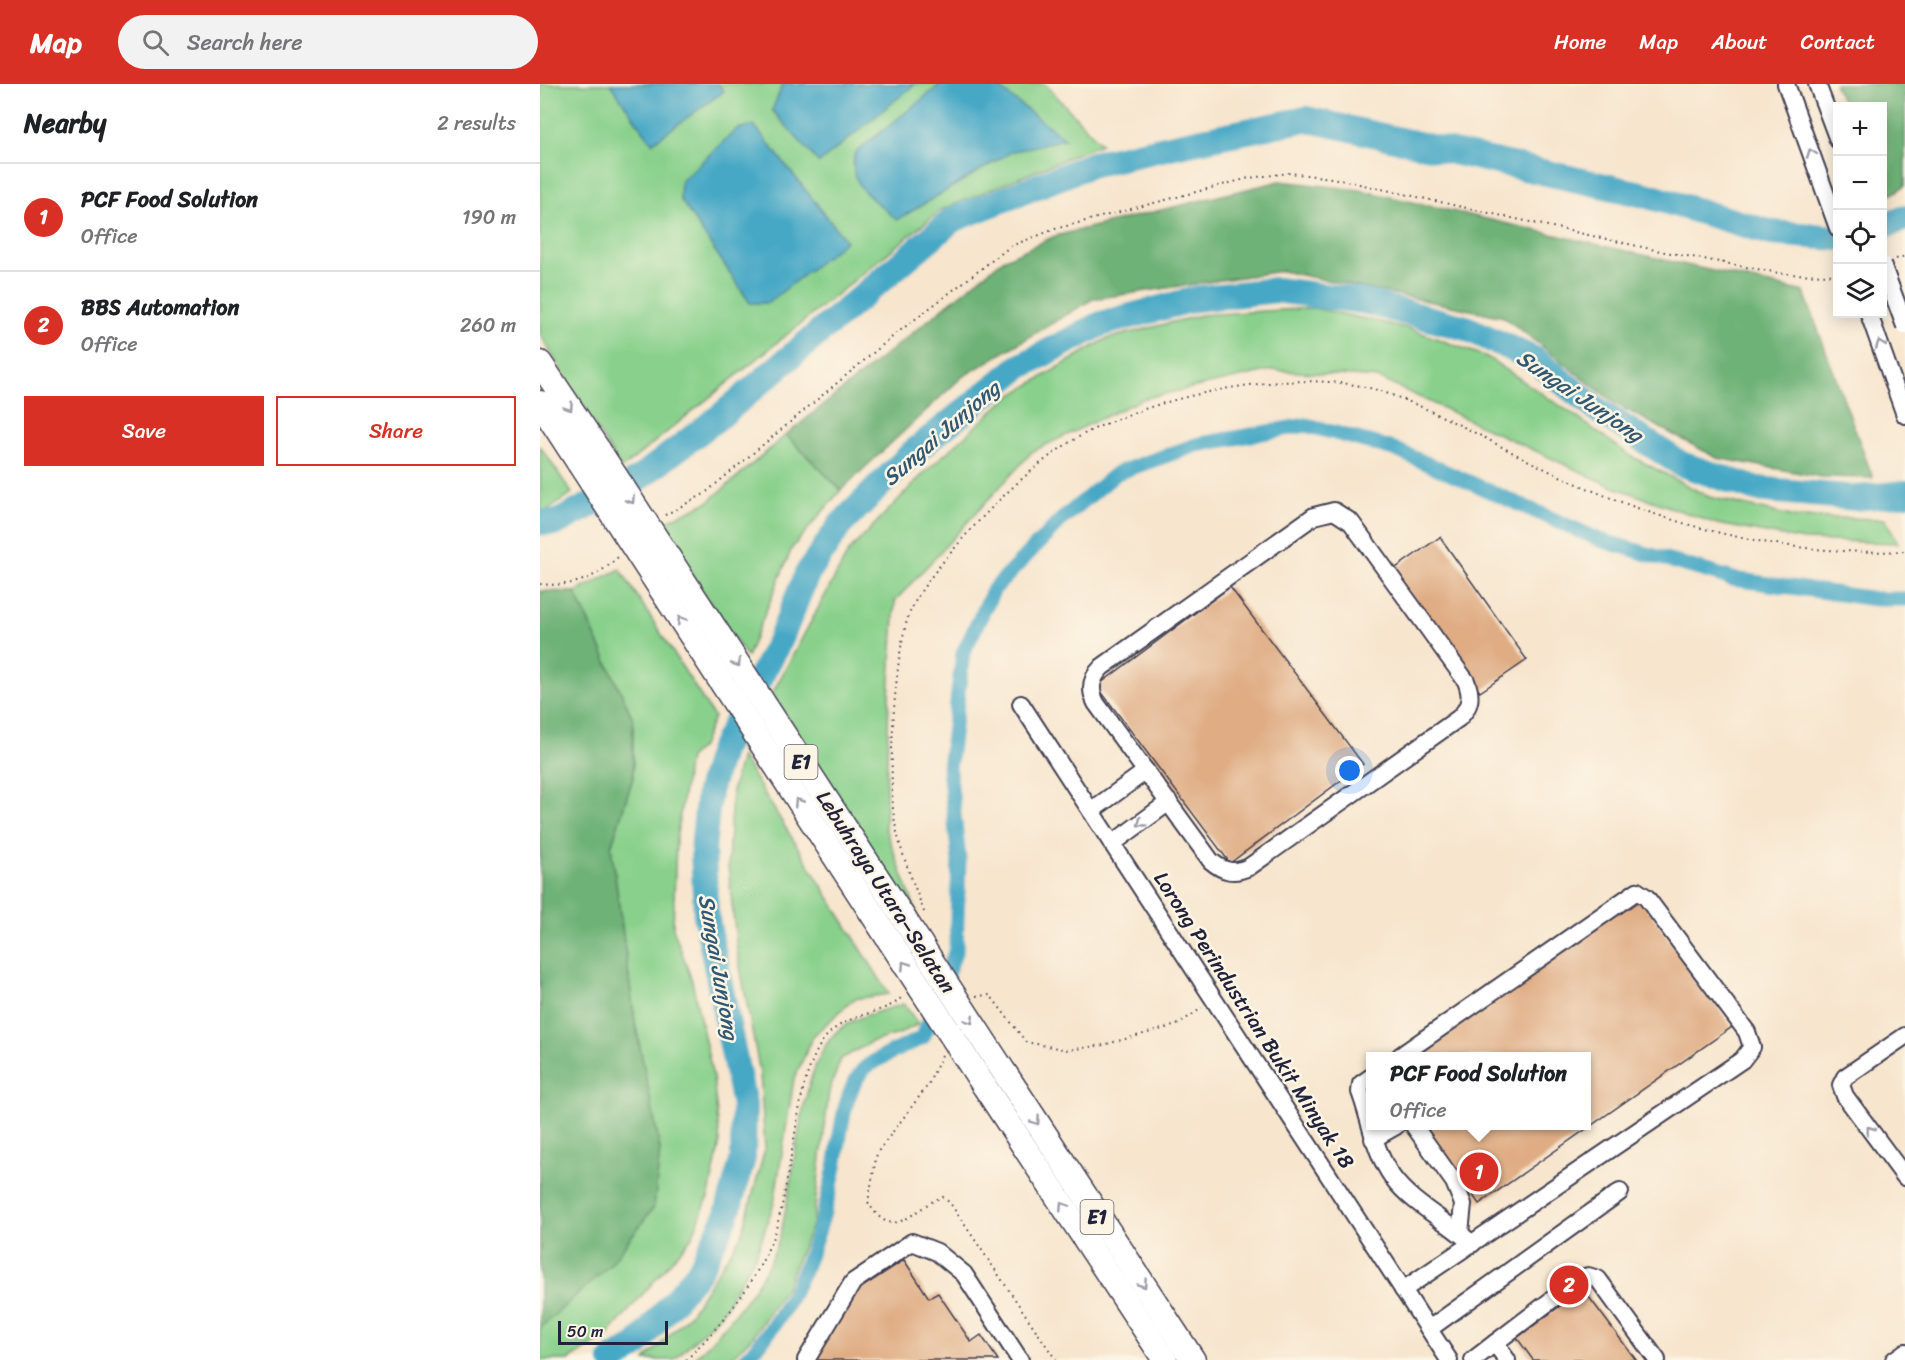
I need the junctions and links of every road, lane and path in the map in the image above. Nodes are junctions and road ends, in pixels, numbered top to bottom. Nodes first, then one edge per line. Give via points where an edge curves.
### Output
1 (1786, 84) edge
2 (1817, 84) edge
3 (1833, 127) edge
4 (1833, 214) edge
5 (1833, 275) edge
6 (1887, 277) edge
7 (1870, 318) edge
8 (1905, 326) edge
9 (540, 363) edge
10 (540, 404) edge
11 (1905, 415) edge
12 (656, 520) dead end
13 (1905, 551) edge
14 (619, 556) dead end
15 (540, 584) edge
16 (1021, 704) dead end
17 (1146, 771) junction
18 (1169, 802) junction
19 (1091, 811) junction
20 (1112, 843) junction
21 (926, 916) dead end
22 (906, 988) dead end
23 (1905, 1036) edge
24 (1406, 1052) edge
25 (1366, 1080) edge
26 (1366, 1114) edge
27 (1371, 1130) edge
28 (1388, 1130) edge
29 (1418, 1130) edge
30 (1373, 1139) junction
31 (1905, 1177) edge
32 (1620, 1192) dead end
33 (1466, 1238) junction
34 (1403, 1290) junction
35 (1429, 1329) junction
36 (1495, 1343) junction
37 (1905, 1352) edge
38 (686, 1360) edge
39 (806, 1360) edge
40 (1020, 1360) edge
41 (1165, 1360) edge
42 (1193, 1360) edge
43 (1449, 1360) edge
44 (1473, 1360) edge
45 (1507, 1360) edge
46 (1657, 1360) edge
47 (1894, 1360) edge

4 -> 1 street
2 - 3 street
5 - 12 path via 1784,274 1660,251 1332,178 1289,173 1249,178 1055,229 1011,246 897,333 704,494
6 - 8 street, bridge
11 -> 7 street
9 -> 42 highway, Lebuhraya Utara–Selatan / E1, bridge
41 -> 10 highway, Lebuhraya Utara–Selatan / E1, bridge
13 - 21 path via 1771,545 1678,522 1574,483 1379,390 1338,382 1249,384 1107,423 1070,442 1020,479 949,555 924,586 909,614 898,674 892,779 899,842
14 - 15 path via 581,583
16 - 19 street, Lorong Perindustrian Bukit Minyak 18
17 - 18 street
17 - 18 street via 1096,703 1091,684 1095,674 1314,516 1324,512 1344,515 1466,681 1470,690 1467,710 1240,871 1219,868
17 - 19 street
18 -> 20 street
19 - 20 street, Lorong Perindustrian Bukit Minyak 18
20 - 34 street, Lorong Perindustrian Bukit Minyak 18
22 - 38 path via 894,1006 852,1018 821,1043 810,1066 783,1200 765,1258 747,1291
31 -> 23 street via 1841,1086 1845,1077
24 - 33 street via 1637,891 1646,897 1747,1032 1752,1047 1742,1060
25 - 26 street via 1360,1092
27 - 30 street
28 - 30 street
29 - 33 street via 1454,1182 1463,1204
30 - 33 street via 1395,1180
32 - 35 street
33 - 34 street
34 - 35 street, Lorong Perindustrian Bukit Minyak 18
35 - 43 street, Lorong Perindustrian Bukit Minyak 18
36 - 44 street
36 - 45 street
36 - 46 street via 1588,1276 1598,1279
37 - 47 street
39 - 40 street via 853,1282 912,1242 937,1252 964,1274

